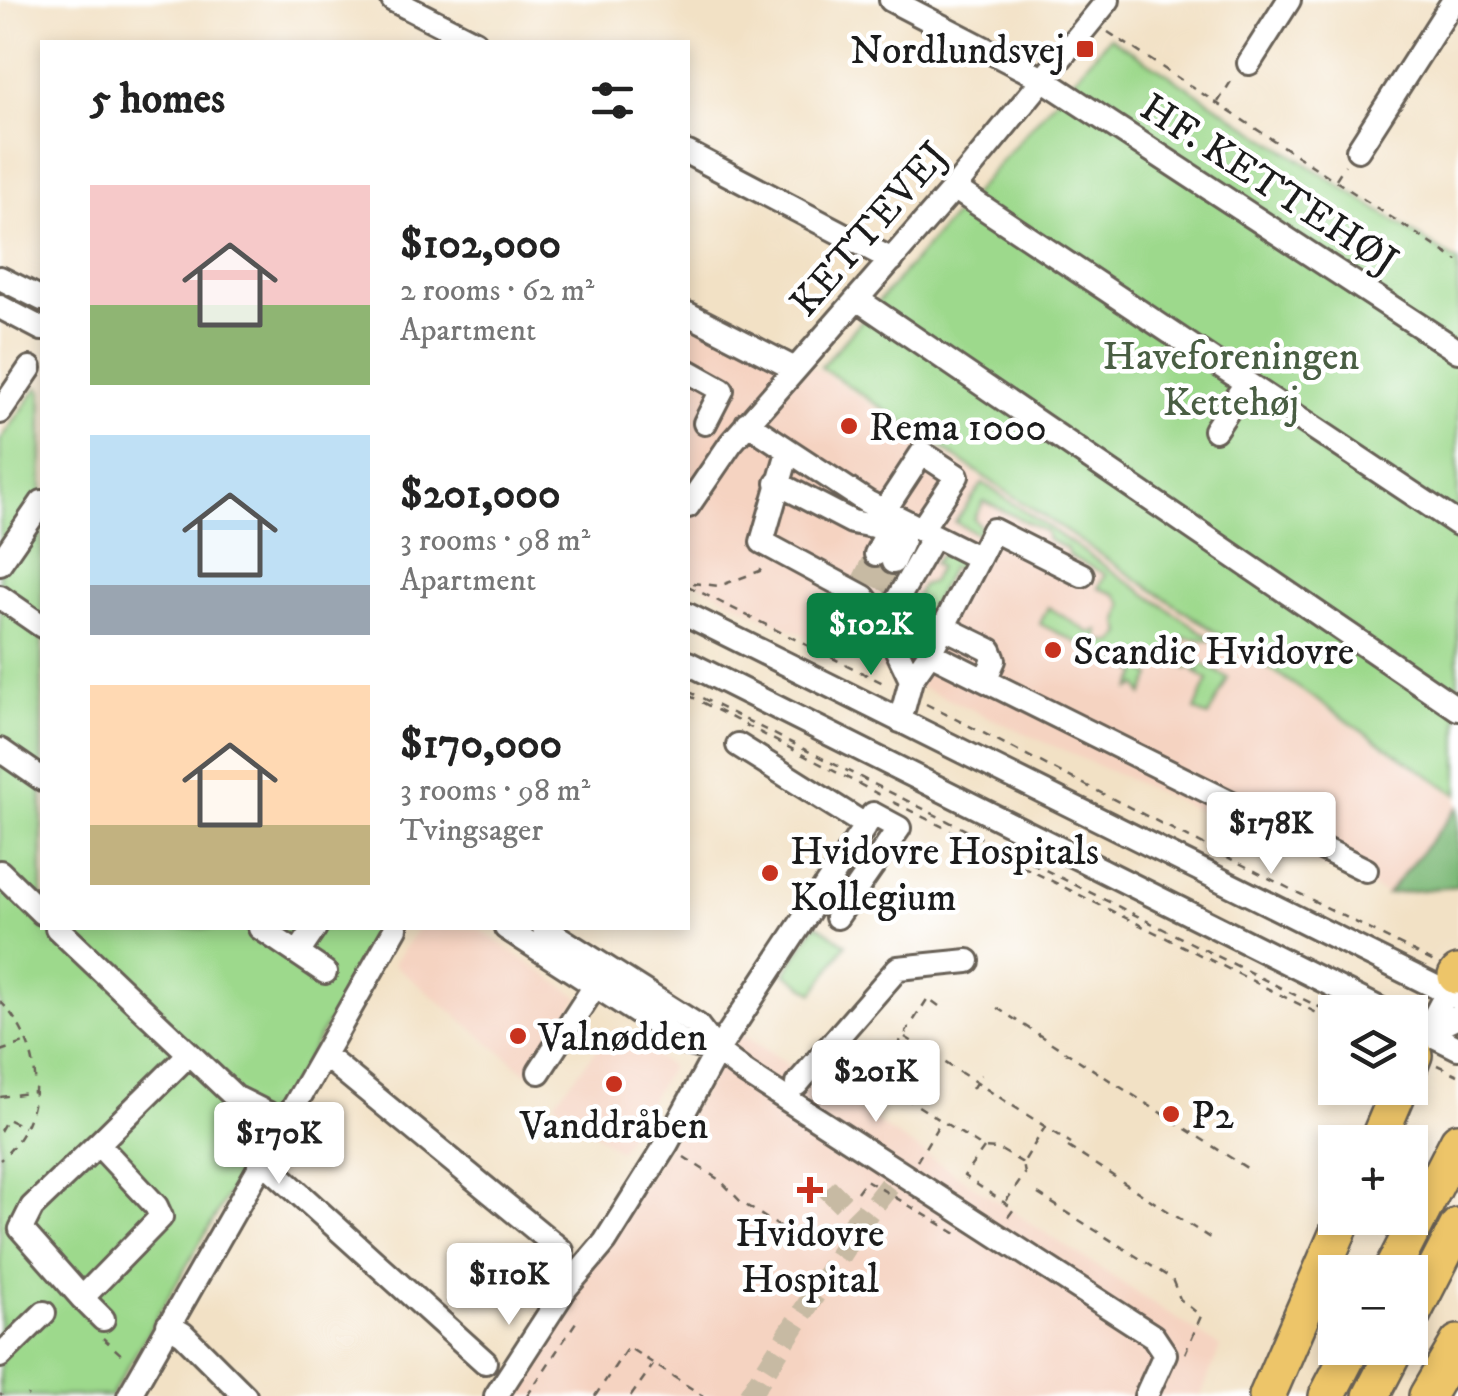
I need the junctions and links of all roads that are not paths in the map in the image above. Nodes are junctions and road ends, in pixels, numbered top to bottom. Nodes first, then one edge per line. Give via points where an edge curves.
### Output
1 (393, 0) edge
2 (891, 0) edge
3 (1108, 0) edge
4 (1289, 0) edge
5 (1454, 0) edge
6 (471, 40) edge
7 (1250, 62) road end
8 (1042, 78) junction
9 (1358, 150) dead end
10 (690, 154) edge
11 (954, 188) junction
12 (892, 260) junction
13 (0, 278) edge
14 (40, 298) edge
15 (857, 300) junction
16 (0, 307) edge
17 (690, 315) edge
18 (40, 328) edge
19 (1458, 351) edge
20 (30, 368) dead end
21 (795, 369) junction
22 (690, 373) edge
23 (1246, 383) junction
24 (0, 412) edge
25 (693, 420) edge
26 (747, 423) junction
27 (1215, 430) dead end
28 (730, 443) junction
29 (788, 452) junction
30 (777, 483) junction
31 (690, 503) edge
32 (40, 505) edge
33 (1458, 524) edge
34 (903, 527) junction
35 (884, 558) tunnel mouth
36 (979, 558) junction
37 (0, 562) edge
38 (1082, 575) dead end
39 (0, 597) edge
40 (871, 599) junction
41 (690, 616) edge
42 (40, 625) edge
43 (943, 628) junction
44 (930, 653) junction
45 (690, 664) edge
46 (985, 680) junction
47 (910, 688) junction
48 (1458, 709) edge
49 (900, 721) junction
50 (738, 745) dead end
51 (0, 750) edge
52 (40, 778) edge
53 (869, 820) junction
54 (1366, 870) dead end
55 (0, 872) edge
56 (40, 911) edge
57 (836, 917) dead end
58 (59, 930) edge
59 (263, 930) edge
60 (315, 930) edge
61 (395, 930) edge
62 (510, 930) edge
63 (546, 930) edge
64 (298, 953) junction
65 (968, 961) dead end
66 (325, 972) dead end
67 (601, 976) junction
68 (1455, 985) edge
69 (1352, 995) edge
70 (1458, 1017) edge
71 (1428, 1033) edge
72 (1428, 1044) edge
73 (1455, 1046) edge
74 (717, 1052) junction
75 (1428, 1052) edge
76 (189, 1054) junction
77 (324, 1056) junction
78 (539, 1072) dead end
79 (797, 1084) dead end
80 (268, 1113) dead end
81 (1458, 1141) edge
82 (98, 1144) junction
83 (263, 1161) junction
84 (1458, 1226) edge
85 (1337, 1235) edge
86 (562, 1251) dead end
87 (1400, 1255) edge
88 (1428, 1285) edge
89 (82, 1298) junction
90 (44, 1313) dead end
91 (103, 1319) road end
92 (168, 1325) junction
93 (1458, 1343) edge
94 (485, 1362) dead end
95 (1344, 1365) edge
96 (1387, 1365) edge
97 (2, 1377) edge
98 (129, 1396) edge
99 (245, 1396) edge
100 (496, 1396) edge
101 (1146, 1396) edge
102 (1267, 1396) edge
103 (1328, 1396) edge
104 (1371, 1396) edge
105 (1426, 1396) edge

1 - 6 street
2 - 8 street
3 - 8 street, KETTEVEJ
4 - 7 street
5 - 9 street
8 - 11 street, KETTEVEJ
8 - 19 street, HF. KETTEHØJ
10 - 12 street
11 - 12 street, KETTEVEJ
11 - 23 street
12 - 15 street, KETTEVEJ
13 - 14 street
15 - 21 street, KETTEVEJ
15 - 48 street
16 - 18 street
17 - 21 street
20 - 24 street
21 - 26 street, KETTEVEJ
22 - 25 street via 722,390
23 - 27 street
23 - 33 street
25 - 28 street
26 - 28 street, KETTEVEJ
26 - 29 street
28 - 31 street, KETTEVEJ
29 - 30 street
29 - 34 street
30 - 34 street via 852,522
30 - 40 street via 762,542
32 - 37 street
34 - 35 street
34 - 36 street
34 - 40 street
36 - 38 street via 993,530
36 - 43 street
39 - 42 street
40 - 47 street
41 - 49 street
43 - 44 street
43 - 46 street via 990,650 994,660
44 - 46 street
44 - 47 street
45 - 69 street
46 - 54 street
47 - 49 street
49 - 68 street
50 - 53 street
51 - 52 street
53 - 57 street via 898,828
53 - 74 street
55 - 56 street
58 - 76 street
59 - 64 street
60 - 64 street
61 - 77 street
62 - 67 street
63 - 67 street
64 - 66 street
65 - 79 street via 898,968
67 - 74 street via 697,1025
67 - 78 street
68 - 71 street
70 - 72 street
73 - 75 street
74 - 100 street via 666,1145
74 - 101 street via 1154,1336 1165,1354
76 - 80 street via 235,1097
76 - 82 street
77 - 83 street
77 - 86 street
81 - 87 highway
82 - 89 street via 32,1206 22,1229
82 - 89 street via 161,1217
83 - 92 street
83 - 94 street
84 - 88 highway
85 - 102 highway
89 - 91 street
90 - 97 street
92 - 98 street
92 - 99 street
93 - 105 highway
95 - 103 highway
96 - 104 highway

